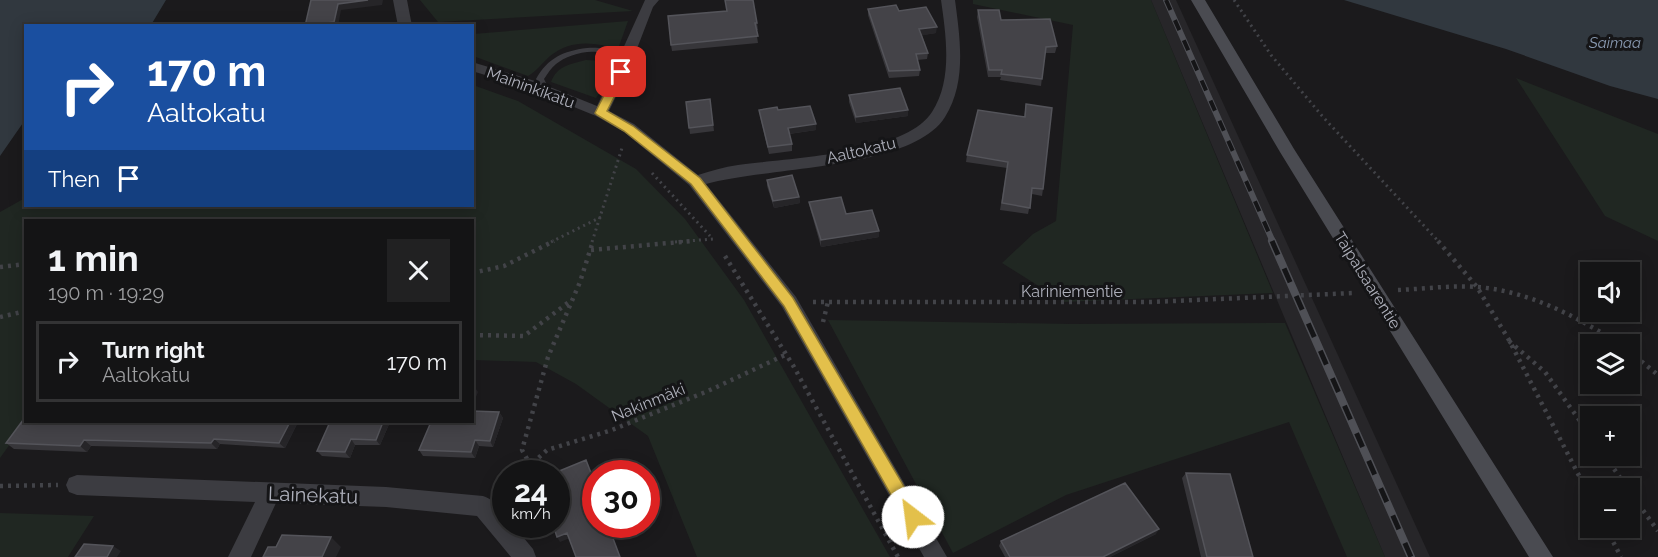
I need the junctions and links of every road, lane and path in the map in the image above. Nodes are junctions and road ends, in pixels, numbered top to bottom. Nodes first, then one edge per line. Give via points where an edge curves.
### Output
1 (400, 0) edge
2 (652, 0) edge
3 (948, 0) edge
4 (1198, 0) edge
5 (1234, 0) edge
6 (405, 24) edge
7 (474, 67) edge
8 (621, 72) junction
9 (545, 89) junction
10 (601, 113) junction
11 (613, 141) dead end
12 (622, 148) junction
13 (631, 155) dead end
14 (649, 170) dead end
15 (695, 181) junction
16 (602, 217) junction
17 (591, 250) junction
18 (722, 251) dead end
19 (24, 264) edge
20 (0, 267) edge
21 (474, 273) edge
22 (1477, 287) junction
23 (1395, 290) dead end
24 (1355, 293) dead end
25 (573, 298) junction
26 (789, 302) junction
27 (24, 312) edge
28 (0, 317) edge
29 (1603, 334) edge
30 (474, 336) edge
31 (1509, 340) junction
32 (787, 354) junction
33 (1640, 360) edge
34 (1658, 375) edge
35 (1580, 420) edge
36 (528, 460) edge
37 (536, 460) edge
38 (1580, 478) edge
39 (76, 485) joint
40 (0, 486) edge
41 (270, 493) junction
42 (1640, 506) edge
43 (1658, 531) edge
44 (1612, 538) edge
45 (239, 557) edge
46 (525, 557) edge
47 (898, 557) edge
48 (936, 557) edge
49 (1542, 557) edge
50 (1622, 557) edge

1 - 6 street
2 - 8 street
3 - 15 street, Aaltokatu via 955,55 937,117 918,134 884,148 733,171
4 - 49 main road, Taipalsaarentie via 1288,152
5 - 22 path via 1271,55 1323,117
7 - 9 street, Maininkikatu
8 - 9 lane via 619,60 613,54 573,52 545,70 540,79
8 - 10 street
9 - 10 street, Maininkikatu
10 - 15 street, Maininkikatu via 628,128
11 - 12 path
12 - 13 path
12 - 16 path
14 - 17 path via 714,241
15 - 26 street, Maininkikatu
16 - 17 path
16 - 21 path via 504,266
17 - 25 path
18 - 32 path
19 - 20 path
22 - 23 path
22 - 29 path via 1533,300
22 - 31 path
24 - 26 path, Kariniementie via 1101,304
25 - 30 path via 524,336
25 - 36 path via 548,357 522,450
26 - 48 street, Maininkikatu
27 - 28 path
31 - 35 path via 1546,371
31 - 38 path
32 - 37 path, Nakinmäki via 612,430 547,450
32 - 47 path
33 - 34 path
39 - 40 path
39 - 41 street, Lainekatu
41 - 45 street
41 - 46 street, Lainekatu via 483,506
42 - 43 path
44 - 50 path

